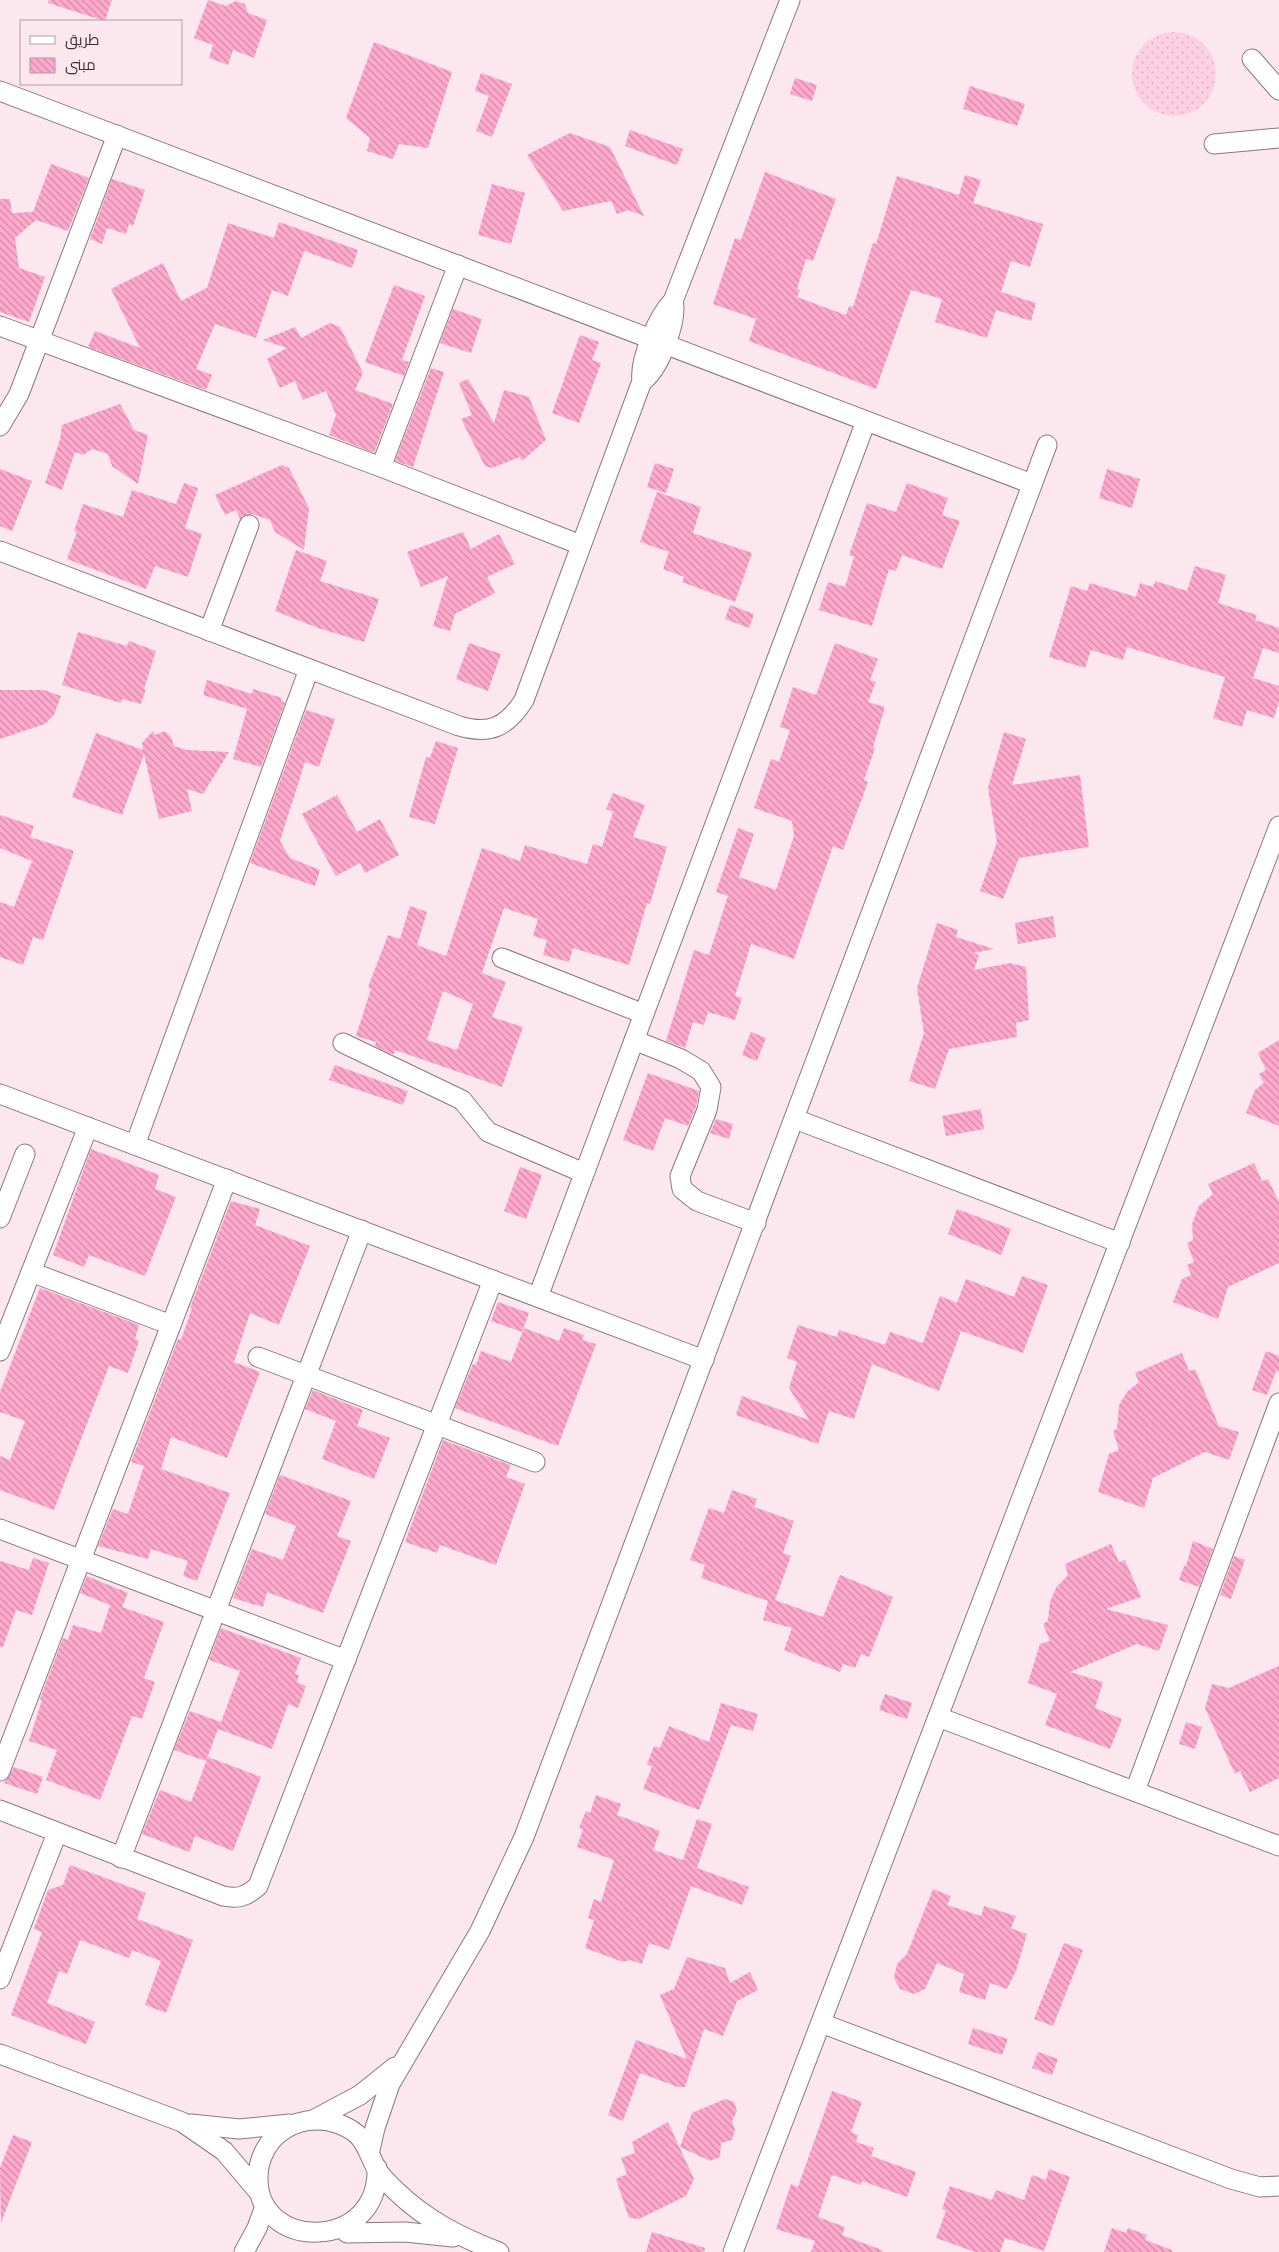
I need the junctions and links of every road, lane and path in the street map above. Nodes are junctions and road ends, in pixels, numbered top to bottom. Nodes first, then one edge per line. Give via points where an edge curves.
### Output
1 (785, 0) edge
2 (790, 0) edge
3 (781, 19) junction
4 (1252, 59) dead end
5 (1279, 90) edge
6 (0, 91) edge
7 (117, 135) junction
8 (1279, 138) edge
9 (1214, 144) dead end
10 (458, 265) junction
11 (0, 326) edge
12 (39, 341) junction
13 (658, 342) junction
14 (866, 421) junction
15 (0, 426) edge
16 (1047, 445) dead end
17 (382, 467) junction
18 (1032, 484) junction
19 (249, 525) dead end
20 (581, 545) junction
21 (0, 551) edge
22 (210, 631) junction
23 (309, 669) junction
24 (1279, 826) edge
25 (502, 958) dead end
26 (644, 1014) junction
27 (634, 1040) junction
28 (343, 1043) dead end
29 (0, 1094) edge
30 (795, 1119) junction
31 (88, 1127) junction
32 (135, 1144) junction
33 (25, 1154) dead end
34 (584, 1173) junction
35 (227, 1179) junction
36 (0, 1218) edge
37 (756, 1223) junction
38 (362, 1230) junction
39 (1120, 1242) junction
40 (31, 1272) junction
41 (493, 1280) junction
42 (538, 1297) junction
43 (171, 1325) junction
44 (0, 1351) edge
45 (258, 1357) dead end
46 (704, 1360) junction
47 (306, 1375) junction
48 (1279, 1403) edge
49 (437, 1425) junction
50 (535, 1462) dead end
51 (0, 1529) edge
52 (81, 1559) junction
53 (216, 1610) junction
54 (346, 1660) junction
55 (938, 1717) junction
56 (0, 1771) edge
57 (1135, 1791) junction
58 (0, 1810) edge
59 (57, 1833) junction
60 (1279, 1846) edge
61 (121, 1858) junction
62 (0, 1979) edge
63 (821, 2023) junction
64 (0, 2054) edge
65 (400, 2063) junction
66 (315, 2119) junction
67 (182, 2122) junction
68 (295, 2123) junction
69 (370, 2150) junction
70 (377, 2168) junction
71 (1279, 2186) edge
72 (257, 2190) junction
73 (264, 2209) junction
74 (347, 2233) junction
75 (464, 2239) junction
76 (244, 2252) edge
77 (499, 2252) edge
78 (733, 2252) edge

1 - 3 street
2 - 3 street
3 - 13 street via 673,301 674,318
4 - 5 street
6 - 7 street
7 - 10 street
7 - 12 street
8 - 9 street
10 - 13 street
10 - 17 street
11 - 12 street
12 - 15 street via 19,394
12 - 17 street
13 - 14 street
13 - 20 street via 653,370 642,381
14 - 18 street
14 - 26 street
16 - 18 street
17 - 20 street
18 - 30 street
19 - 22 street
20 - 23 street via 524,700 516,714 504,724 490,730 474,730
21 - 22 street
22 - 23 street
23 - 32 street
24 - 39 street
25 - 26 street
26 - 27 street
27 - 34 street
27 - 37 street via 701,1071 711,1087 706,1110 680,1176 682,1188 697,1201
28 - 34 street via 462,1100 488,1132
29 - 31 street
30 - 37 street
30 - 39 street
31 - 32 street
31 - 40 street
32 - 35 street
33 - 36 street
34 - 42 street
35 - 38 street
35 - 43 street
37 - 46 street
38 - 41 street
38 - 47 street
39 - 55 street
40 - 43 street
40 - 44 street
41 - 42 street
41 - 49 street
42 - 46 street
43 - 52 street
45 - 47 street
46 - 65 street via 524,1837 480,1931 429,2020
47 - 49 street
47 - 53 street
48 - 57 street
49 - 50 street
49 - 54 street
51 - 52 street
52 - 53 street
52 - 56 street
53 - 54 street
53 - 61 street
54 - 61 street via 258,1886 248,1895 236,1898
55 - 57 street
55 - 63 street
57 - 60 street
58 - 59 street
59 - 61 street
59 - 62 street
63 - 71 street via 1231,2179 1260,2187
63 - 78 street
64 - 67 street
65 - 66 street via 360,2095
65 - 69 street via 381,2105
66 - 68 street
66 - 69 street via 347,2127
67 - 68 street via 239,2129
67 - 72 street via 224,2151
68 - 72 street via 278,2134 265,2150 258,2169
69 - 70 street
70 - 74 street via 372,2206
70 - 75 street via 416,2209
72 - 73 street
73 - 74 street via 276,2224 307,2243
73 - 76 street
74 - 75 street via 405,2232
75 - 77 street

